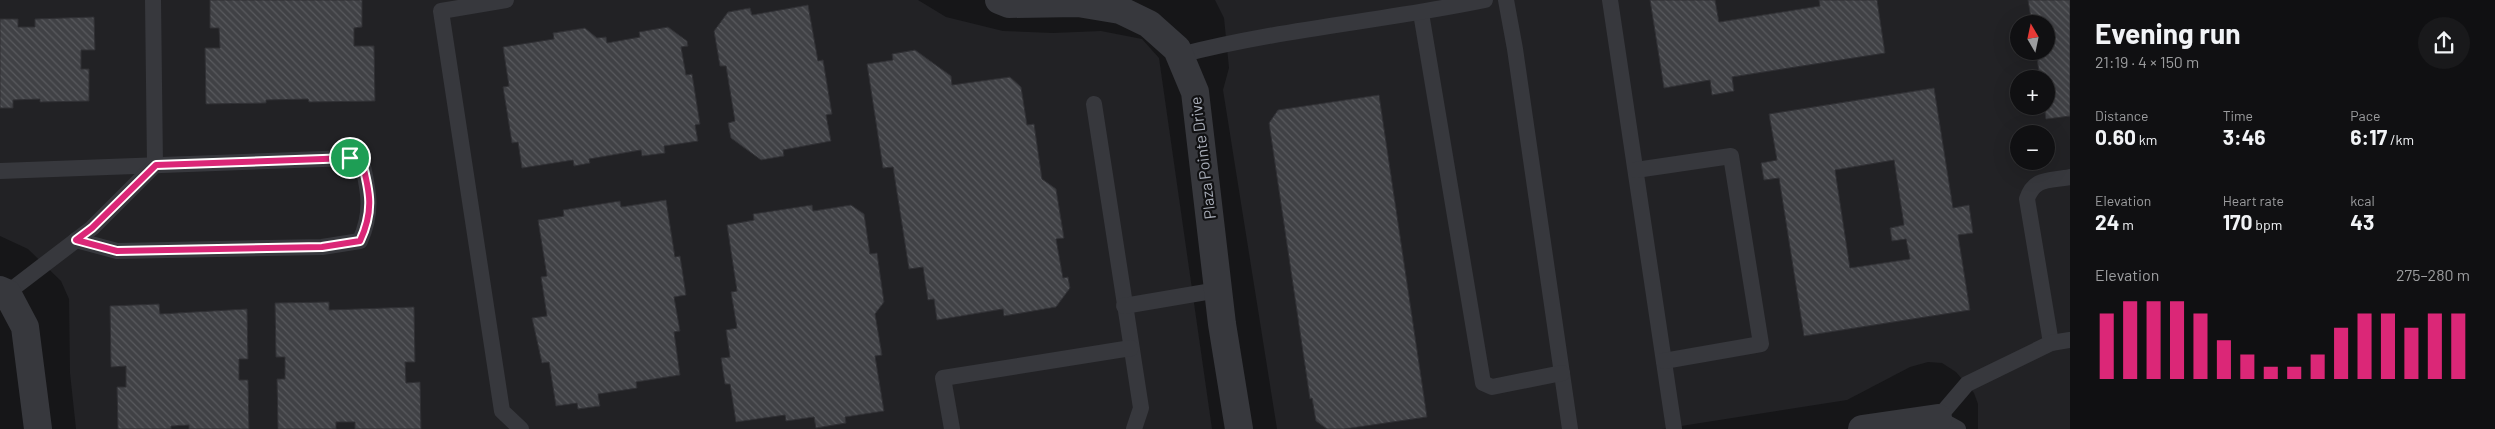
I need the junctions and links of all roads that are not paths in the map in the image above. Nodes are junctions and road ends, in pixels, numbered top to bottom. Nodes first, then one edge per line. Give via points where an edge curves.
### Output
1 (153, 0) edge
2 (506, 0) edge
3 (1000, 0) edge
4 (1485, 0) edge
5 (1506, 0) edge
6 (1610, 0) edge
7 (1058, 2) edge
8 (1421, 13) junction
9 (1180, 55) junction
10 (1094, 104) dead end
11 (156, 165) junction
12 (1636, 170) junction
13 (0, 171) edge
14 (2070, 178) edge
15 (76, 240) junction
16 (1218, 290) junction
17 (4, 292) edge
18 (1124, 306) junction
19 (2070, 340) edge
20 (2051, 343) junction
21 (1131, 348) junction
22 (1664, 361) junction
23 (1562, 373) junction
24 (1944, 425) edge
25 (38, 429) edge
26 (520, 429) edge
27 (952, 429) edge
28 (1134, 429) edge
29 (1239, 429) edge
30 (1570, 429) edge
31 (1674, 429) edge
32 (1862, 429) edge

1 - 11 lane
2 - 26 lane via 441,11 502,411
3 - 7 street, Plaza Pointe Drive via 1009,4
4 - 8 lane
5 - 23 lane
6 - 12 lane
7 - 9 street, Plaza Pointe Drive via 1120,10 1149,24
8 - 9 lane via 1225,44
8 - 23 lane via 1483,383 1492,387
9 - 16 street, Plaza Pointe Drive via 1195,92
10 - 18 lane
11 - 13 lane
11 - 15 lane
11 - 15 lane via 350,158 362,162 370,194 368,225 360,241 322,247 117,251
12 - 22 lane
12 - 22 lane via 1731,156 1761,344
14 - 20 lane via 2036,183 2027,199
15 - 17 lane
16 - 18 lane
16 - 29 street, Plaza Pointe Drive
17 - 25 street via 25,327
18 - 21 lane
19 - 20 lane
20 - 24 lane via 1967,384
21 - 27 lane via 943,378
21 - 28 lane via 1141,408
22 - 31 lane
23 - 30 lane
24 - 32 street

